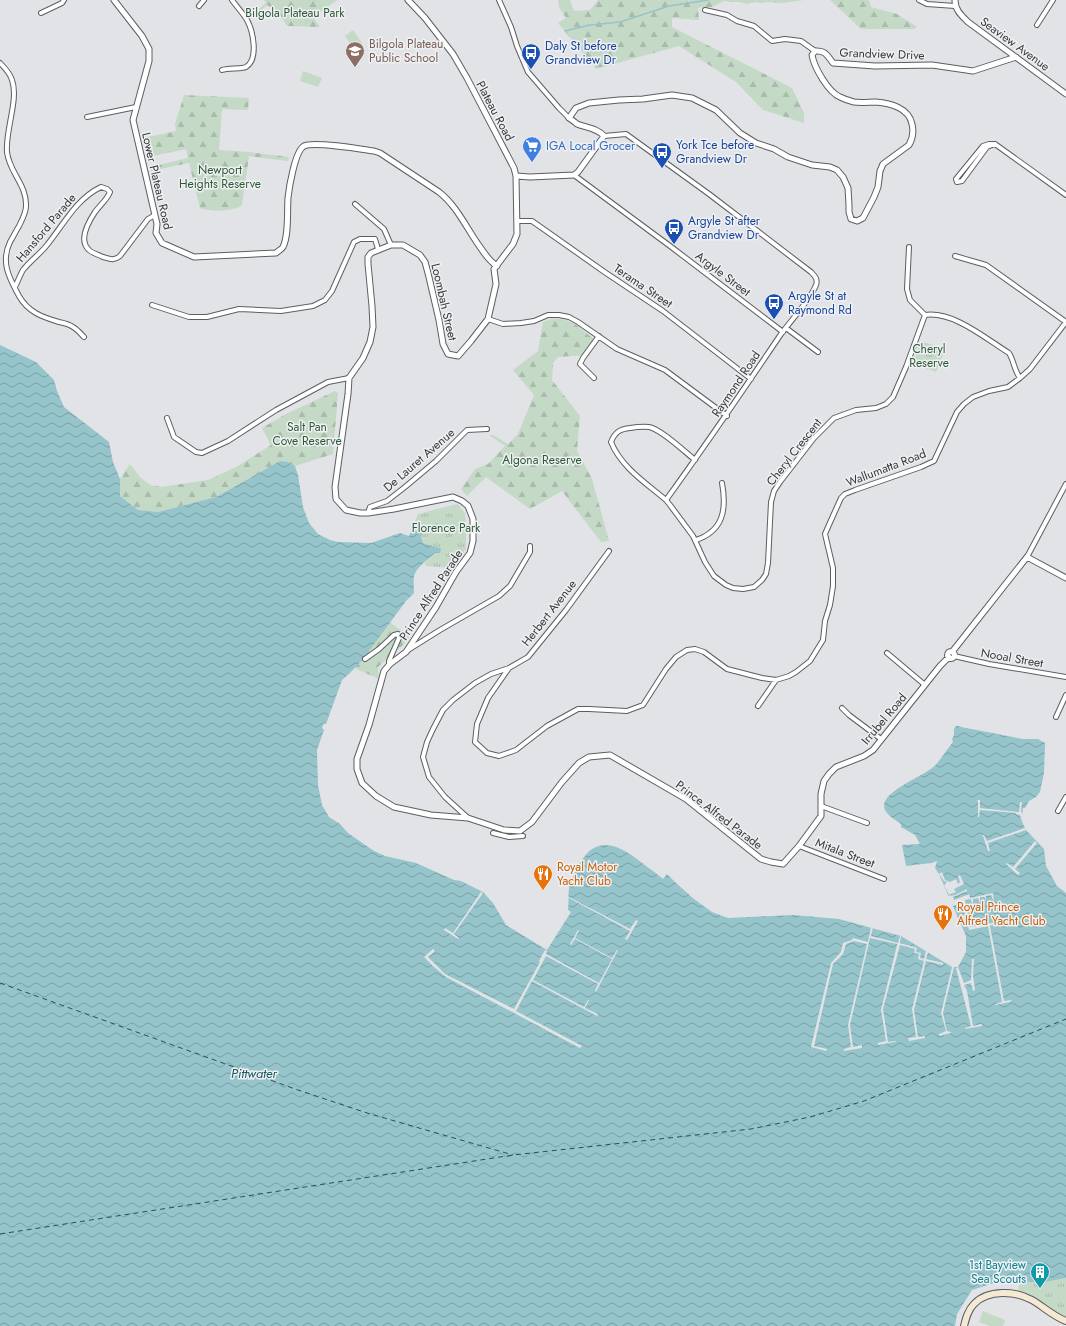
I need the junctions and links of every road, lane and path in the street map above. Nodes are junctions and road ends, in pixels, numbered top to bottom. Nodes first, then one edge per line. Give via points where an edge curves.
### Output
1 (64, 0) edge
2 (114, 0) edge
3 (204, 0) edge
4 (232, 0) edge
5 (408, 0) edge
6 (498, 0) edge
7 (919, 0) edge
8 (955, 0) edge
9 (1053, 0) edge
10 (199, 6) dead end
11 (955, 6) junction
12 (705, 10) dead end
13 (41, 14) dead end
14 (1037, 25) dead end
15 (815, 51) junction
16 (1016, 57) junction
17 (0, 63) edge
18 (222, 70) dead end
19 (1066, 94) edge
20 (136, 106) junction
21 (87, 117) dead end
22 (569, 118) junction
23 (604, 136) junction
24 (995, 144) junction
25 (574, 175) junction
26 (516, 176) junction
27 (1066, 195) edge
28 (355, 204) dead end
29 (155, 215) junction
30 (518, 221) junction
31 (391, 244) junction
32 (909, 247) dead end
33 (378, 249) junction
34 (955, 256) dead end
35 (497, 266) junction
36 (15, 287) junction
37 (152, 305) dead end
38 (925, 315) junction
39 (488, 319) junction
40 (1066, 322) edge
41 (786, 328) junction
42 (783, 332) junction
43 (599, 336) junction
44 (84, 337) dead end
45 (818, 352) dead end
46 (349, 378) junction
47 (594, 378) dead end
48 (1020, 378) junction
49 (751, 379) junction
50 (726, 416) junction
51 (167, 418) dead end
52 (488, 429) dead end
53 (695, 460) junction
54 (722, 484) dead end
55 (1066, 484) edge
56 (666, 500) junction
57 (368, 513) junction
58 (696, 540) junction
59 (530, 546) dead end
60 (609, 551) dead end
61 (1027, 557) junction
62 (1066, 578) edge
63 (406, 652) junction
64 (886, 653) dead end
65 (952, 655) junction
66 (364, 659) dead end
67 (389, 666) junction
68 (509, 668) junction
69 (1066, 678) edge
70 (776, 680) junction
71 (925, 685) junction
72 (1066, 695) edge
73 (758, 706) dead end
74 (842, 708) dead end
75 (1056, 717) dead end
76 (881, 739) junction
77 (1066, 797) edge
78 (821, 806) junction
79 (1058, 811) dead end
80 (468, 818) junction
81 (867, 823) dead end
82 (493, 833) dead end
83 (522, 836) dead end
84 (799, 846) junction
85 (783, 864) joint
86 (884, 879) dead end
87 (1066, 1321) edge
88 (964, 1326) edge

1 - 13 street via 62,4
2 - 20 street, Lower Plateau Road via 149,49 150,61
3 - 10 street
4 - 18 street via 248,21 254,48 253,59 245,68
5 - 26 street, Plateau Road via 453,54
6 - 22 street via 528,72
7 - 11 street via 927,4
8 - 11 street
9 - 14 street
11 - 16 street, Seaview Avenue via 968,22
12 - 15 street via 727,14 737,21 754,26 772,41 801,41
15 - 16 street, Grandview Drive via 821,50 826,53 833,63 932,66 970,71
15 - 22 street via 812,55 813,61 829,88 839,97 855,102 877,102 894,106 902,109 912,122 912,140 883,164 874,197 863,218 857,221 851,219 848,212 848,188 844,177 837,170 812,165 756,143 740,134 716,110 692,98 672,95 643,100 589,103 576,108
16 - 19 street, Seaview Avenue
17 - 36 street via 13,80 13,105 7,154 23,188 26,207 7,252 7,272
20 - 21 street
20 - 29 street, Lower Plateau Road via 133,120
22 - 23 street via 596,129
23 - 25 street
23 - 41 street, Raymond Road via 626,134 815,276 817,281 812,293
24 - 24 street via 987,147 962,181 957,182 956,179 983,146
24 - 27 street
25 - 26 street
25 - 42 street, Argyle Street
26 - 30 street, Plateau Road
28 - 31 street via 384,229
29 - 35 street, Lower Plateau Road via 156,233 162,243 194,257 276,253 283,247 286,236 288,197 300,149 304,146 322,145 374,151 386,156 448,199 484,253
29 - 36 street, Hansford Parade via 148,219 120,256 112,260 100,256 88,250 84,236 95,212 110,192 101,187 96,189 78,204 24,270
30 - 35 street, Plateau Road via 513,244
30 - 49 street, Terama Street via 532,221 663,311
31 - 33 street
31 - 39 street, Loombah Street via 403,245 420,255 425,262 435,299 442,344 448,354 458,356
32 - 38 street via 907,289 910,300
33 - 37 street via 376,239 360,239 354,242 332,291 325,300 313,306 281,310 239,309 206,317 189,317
33 - 46 street via 368,257 372,306 370,342 363,358
34 - 40 street via 986,265
35 - 39 street, Loombah Street via 494,272 496,289
36 - 44 street via 33,312 74,327
38 - 48 street via 956,320 1009,353 1015,372
38 - 58 street, Cheryl Crescent via 893,397 886,404 876,408 856,410 834,418 814,438 777,486 771,502 768,563 762,580 754,587 743,589 726,585 711,572
39 - 43 street via 504,324 559,315 569,317
40 - 48 street, Wallumatta Road via 1030,369
41 - 42 street, Raymond Road
41 - 45 street
42 - 49 street, Raymond Road
43 - 47 street via 580,364
43 - 50 street via 617,349 665,370
46 - 51 street via 328,382 276,410 228,441 202,453 196,452 174,437
46 - 57 street, Prince Alfred Parade via 335,487 336,499 346,510
48 - 70 street, Wallumatta Road via 1008,387 989,391 964,404 957,412 932,462 855,490 841,498 826,534 833,586 823,640 810,661 789,676
49 - 50 street, Raymond Road
50 - 53 street, Raymond Road
52 - 57 street, De Lauret Avenue via 468,430 387,501 370,507
53 - 56 street, Raymond Road
53 - 56 street, Cheryl Crescent via 651,427 622,429 613,436 611,442 615,452 630,470
54 - 58 street via 722,519 704,538
55 - 61 street, Irrubel Road
56 - 58 street, Cheryl Crescent
57 - 63 street, Prince Alfred Parade via 453,497 468,506 473,519 470,552
59 - 63 street via 530,552 510,586 499,596
60 - 68 street, Herbert Avenue via 528,657
61 - 62 street
61 - 65 street, Irrubel Road
63 - 67 street, Prince Alfred Parade
64 - 71 street
65 - 69 street, Nooal Street
65 - 71 street, Irrubel Road
66 - 67 street via 394,634 398,634 399,638
67 - 80 street, Prince Alfred Parade via 384,672 357,759 357,769 362,783 394,807 431,815
68 - 70 street via 488,698 477,724 475,742 488,753 499,756 516,750 547,726 578,709 627,711 643,705 666,669 687,650 704,652 728,669
68 - 80 street, Herbert Avenue via 475,683 443,710 423,756 429,777 445,797
70 - 73 street
71 - 76 street, Irrubel Road
72 - 75 street
74 - 76 street
76 - 78 street, Irrubel Road via 873,750 836,767 829,774 824,781
77 - 79 street
78 - 81 street
78 - 84 street, Irrubel Road via 821,816
80 - 85 street, Prince Alfred Parade via 504,830 520,831 532,822 579,763 589,757 610,755 686,800 761,859
82 - 83 street via 508,837
84 - 85 street, Irrubel Road
84 - 86 street, Mitala Street
87 - 88 main road via 1031,1300 1016,1294 1001,1293 976,1302

